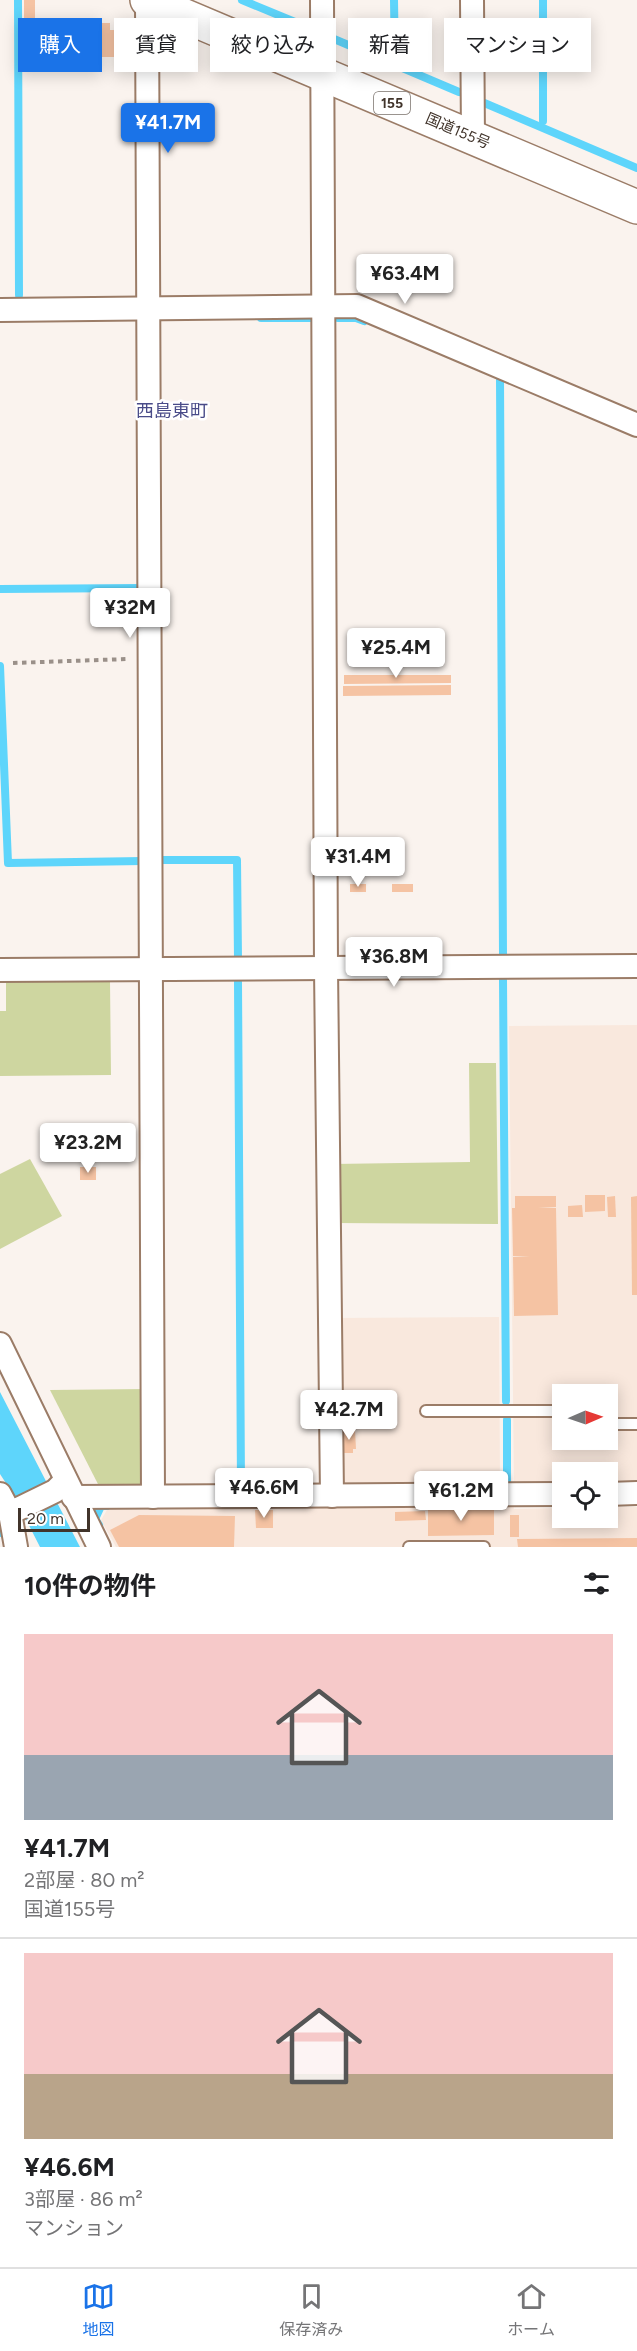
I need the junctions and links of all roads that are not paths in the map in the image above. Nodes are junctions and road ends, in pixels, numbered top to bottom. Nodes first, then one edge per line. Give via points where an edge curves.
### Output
1 (147, 0) edge
2 (322, 0) edge
3 (472, 0) edge
4 (189, 9) edge
5 (323, 74) junction
6 (473, 138) junction
7 (637, 207) edge
8 (324, 307) junction
9 (148, 308) junction
10 (0, 310) edge
11 (637, 425) edge
12 (637, 966) edge
13 (326, 968) junction
14 (151, 969) junction
15 (0, 970) edge
16 (0, 1344) edge
17 (552, 1410) edge
18 (426, 1411) dead end
19 (618, 1424) edge
20 (637, 1424) edge
21 (65, 1490) junction
22 (552, 1494) edge
23 (618, 1494) edge
24 (637, 1494) edge
25 (332, 1496) junction
26 (153, 1497) junction
27 (5, 1504) edge
28 (16, 1547) edge
29 (99, 1547) edge
30 (409, 1547) edge
31 (484, 1547) edge

1 - 4 highway, 国道155号 / 155
1 - 9 street
2 - 5 street
3 - 6 street
4 - 5 highway, 国道155号 / 155
5 - 6 highway, 国道155号 / 155
5 - 8 street
6 - 7 highway, 国道155号 / 155
8 - 9 street
8 - 11 street via 357,306
8 - 13 street
9 - 10 street
9 - 14 street
12 - 13 street
13 - 14 street
13 - 25 street
14 - 15 street
14 - 26 street
16 - 21 street
17 - 18 lane
19 - 20 lane
21 - 26 street
21 - 27 street
21 - 29 street
22 - 25 street
23 - 24 street
25 - 26 street
27 - 28 street
30 - 31 lane

